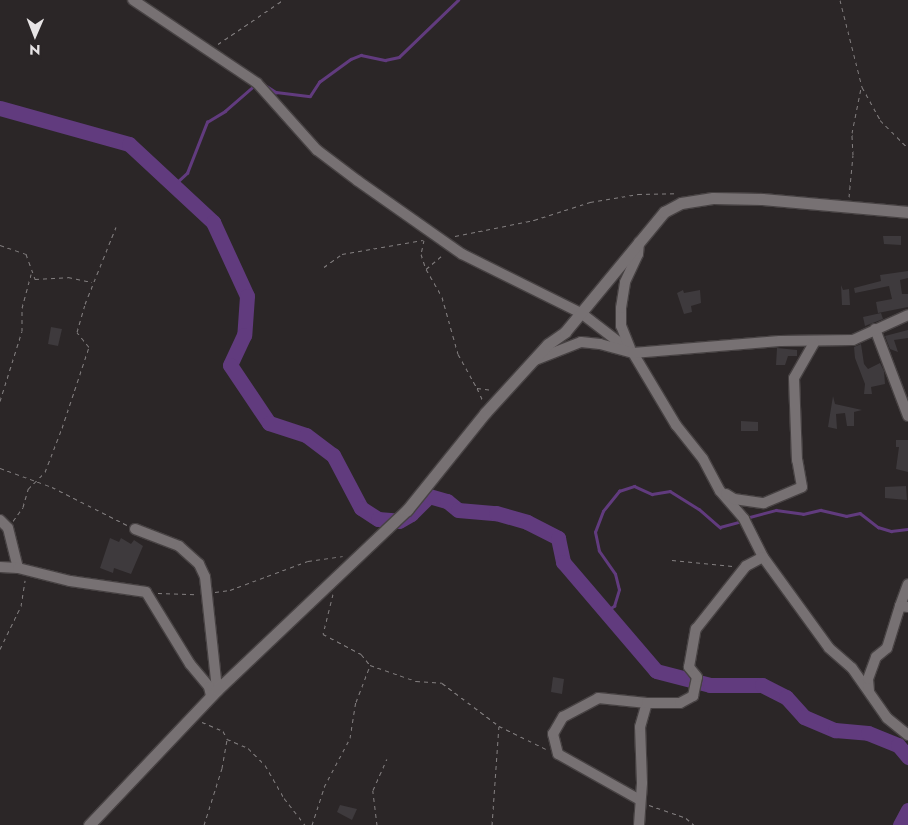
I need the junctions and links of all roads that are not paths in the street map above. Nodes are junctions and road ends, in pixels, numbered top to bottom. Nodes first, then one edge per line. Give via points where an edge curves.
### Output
1 (134, 0) edge
2 (908, 212) edge
3 (640, 242) junction
4 (581, 313) junction
5 (908, 315) edge
6 (875, 329) junction
7 (814, 343) junction
8 (632, 353) junction
9 (532, 361) junction
10 (908, 416) edge
11 (720, 491) junction
12 (0, 520) edge
13 (135, 528) road end
14 (763, 557) junction
15 (0, 567) edge
16 (21, 568) junction
17 (908, 584) edge
18 (904, 606) edge
19 (869, 692) junction
20 (214, 693) junction
21 (647, 703) junction
22 (908, 734) edge
23 (640, 800) junction
24 (89, 825) edge
25 (639, 825) edge

1 - 4 street via 257,83 317,150 438,237 534,292
2 - 3 street via 762,199 691,201 664,212
3 - 4 street
3 - 8 street via 625,282 620,318
4 - 8 street
4 - 9 street
5 - 6 street
6 - 7 street via 853,340
6 - 10 street
7 - 8 street via 780,342
7 - 11 street via 794,378 797,460 802,487 764,503 734,499
8 - 9 street via 581,342
8 - 11 street via 676,425 703,458
9 - 20 street via 485,413 418,498
11 - 14 street via 744,519
12 - 16 street via 8,528
13 - 20 street via 179,546 199,564 205,577
14 - 19 street via 829,648 852,668
14 - 21 street via 746,566 696,629 689,668 697,678 693,696 680,703
15 - 16 street
16 - 20 street via 70,581 146,592 190,664
17 - 18 street
18 - 19 street via 887,648 876,657 868,679
19 - 22 street via 887,718
20 - 24 street
21 - 23 street via 640,727
21 - 23 street via 598,698 574,710 556,725 553,744 558,754
23 - 25 street

